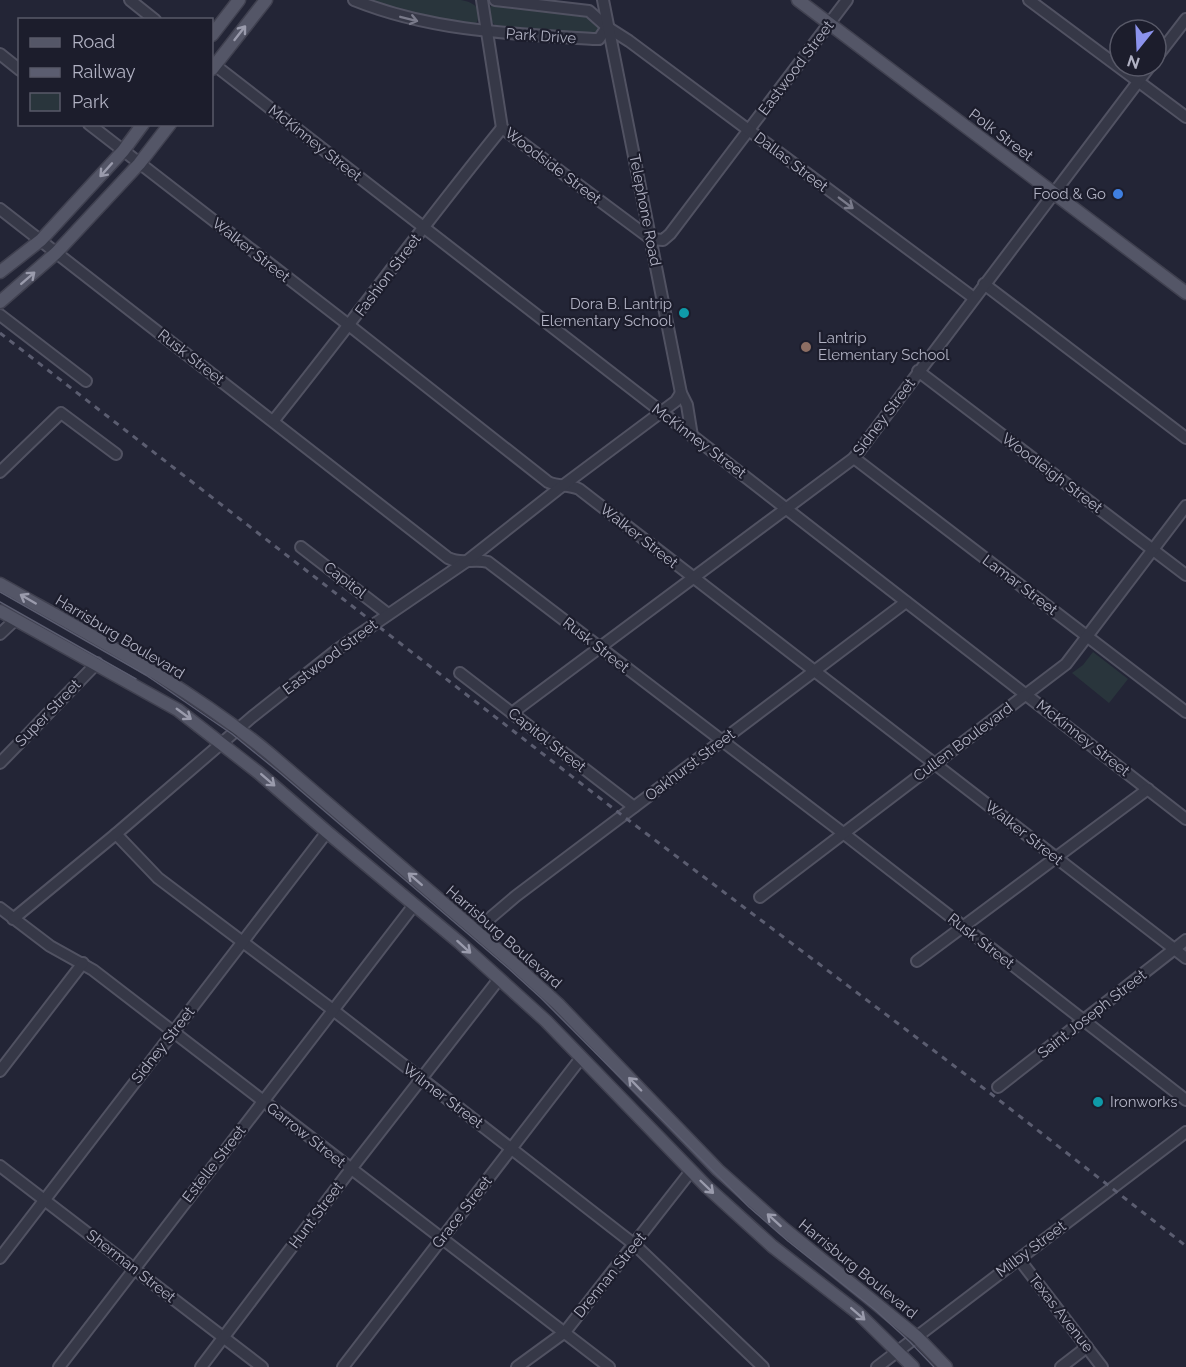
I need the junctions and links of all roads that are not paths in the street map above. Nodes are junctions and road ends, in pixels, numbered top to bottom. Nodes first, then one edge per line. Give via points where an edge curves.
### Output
1 (130, 0) edge
2 (239, 0) edge
3 (266, 0) edge
4 (354, 0) edge
5 (482, 0) edge
6 (495, 0) edge
7 (603, 0) edge
8 (798, 0) edge
9 (847, 0) edge
10 (1029, 0) edge
11 (152, 18) edge
12 (1186, 19) edge
13 (829, 24) junction
14 (607, 27) junction
15 (488, 32) junction
16 (213, 34) edge
17 (1168, 42) edge
18 (0, 54) edge
19 (213, 65) edge
20 (213, 67) edge
21 (18, 68) edge
22 (1140, 78) edge
23 (1138, 81) junction
24 (1186, 117) edge
25 (92, 126) edge
26 (142, 126) edge
27 (168, 126) edge
28 (502, 128) junction
29 (749, 130) junction
30 (123, 151) junction
31 (139, 164) junction
32 (1053, 193) junction
33 (0, 209) edge
34 (424, 227) junction
35 (651, 239) junction
36 (40, 240) junction
37 (56, 253) junction
38 (0, 272) edge
39 (984, 284) junction
40 (1186, 293) edge
41 (974, 298) junction
42 (0, 302) edge
43 (0, 315) edge
44 (350, 326) junction
45 (918, 371) junction
46 (86, 381) dead end
47 (681, 393) junction
48 (661, 412) junction
49 (274, 420) junction
50 (692, 436) junction
51 (1186, 438) edge
52 (116, 454) dead end
53 (854, 458) junction
54 (0, 472) edge
55 (564, 486) junction
56 (1186, 506) edge
57 (786, 508) junction
58 (301, 547) dead end
59 (1153, 550) junction
60 (467, 561) junction
61 (1186, 575) edge
62 (692, 578) junction
63 (0, 584) edge
64 (906, 602) junction
65 (0, 610) edge
66 (388, 614) junction
67 (16, 619) junction
68 (0, 634) edge
69 (1088, 636) junction
70 (599, 647) junction
71 (97, 663) junction
72 (813, 671) junction
73 (460, 673) dead end
74 (1027, 694) junction
75 (1186, 712) edge
76 (512, 713) junction
77 (238, 729) junction
78 (722, 741) junction
79 (222, 743) junction
80 (0, 763) edge
81 (934, 764) junction
82 (1148, 789) junction
83 (634, 807) junction
84 (1186, 819) edge
85 (327, 832) junction
86 (843, 833) junction
87 (116, 834) junction
88 (1055, 858) junction
89 (760, 897) dead end
90 (414, 905) junction
91 (0, 908) edge
92 (13, 919) junction
93 (963, 926) junction
94 (476, 930) junction
95 (1186, 940) edge
96 (242, 942) junction
97 (1174, 949) junction
98 (1186, 958) edge
99 (917, 960) dead end
100 (83, 963) junction
101 (499, 980) junction
102 (333, 1010) junction
103 (1084, 1021) junction
104 (173, 1031) junction
105 (581, 1058) junction
106 (0, 1071) edge
107 (421, 1079) junction
108 (998, 1087) dead end
109 (1186, 1100) edge
110 (262, 1101) junction
111 (1186, 1132) edge
112 (512, 1148) junction
113 (0, 1166) edge
114 (351, 1169) junction
115 (691, 1171) junction
116 (44, 1199) junction
117 (441, 1239) junction
118 (635, 1245) junction
119 (0, 1258) edge
120 (1019, 1259) junction
121 (134, 1268) junction
122 (565, 1332) junction
123 (224, 1337) junction
124 (917, 1337) junction
125 (1087, 1347) junction
126 (898, 1351) junction
127 (59, 1367) edge
128 (201, 1367) edge
129 (262, 1367) edge
130 (343, 1367) edge
131 (517, 1367) edge
132 (609, 1367) edge
133 (763, 1367) edge
134 (877, 1367) edge
135 (913, 1367) edge
136 (946, 1367) edge
137 (1061, 1367) edge
138 (1102, 1367) edge

1 - 11 street
2 - 16 main road
19 -> 3 main road
4 -> 15 street, Park Drive via 421,22
5 - 15 street, Woodside Street
6 - 14 street, Park Drive via 589,11
7 - 14 street, Telephone Road
8 - 13 main road, Polk Street
9 - 13 street, Eastwood Street
10 - 23 street
12 - 17 street
13 - 29 street, Eastwood Street
13 - 32 main road, Polk Street
14 - 15 street, Park Drive via 599,39
14 - 29 street, Dallas Street
14 - 35 street, Telephone Road
15 - 28 street, Woodside Street
18 - 21 street
20 - 34 street, McKinney Street
22 - 23 street, Sidney Street
23 - 24 street
23 - 32 street, Sidney Street
25 - 30 street, Walker Street
26 - 30 main road
27 - 31 main road
28 - 34 street, Fashion Street
28 - 35 street, Woodside Street
29 - 35 street, Eastwood Street via 670,234 663,240
29 -> 41 street, Dallas Street
30 - 31 street, Walker Street
30 -> 36 main road
31 - 37 main road
31 - 44 street, Walker Street
32 - 39 street, Sidney Street
32 - 40 main road, Polk Street
33 - 36 street, Rusk Street
34 - 44 street, Fashion Street
34 - 48 street, McKinney Street
35 - 47 street, Telephone Road
36 - 37 street, Rusk Street
36 - 38 main road
42 -> 37 main road
37 - 49 street, Rusk Street
39 - 41 street, Sidney Street
39 - 51 street
41 - 45 street, Sidney Street
43 - 46 street
44 - 49 street, Fashion Street
44 - 55 street, Walker Street via 548,482
45 - 53 street, Sidney Street
45 - 59 street, Woodleigh Street
47 - 48 street
47 - 50 street, Telephone Road
48 - 50 street, McKinney Street
48 - 55 street, Eastwood Street
49 - 60 street, Rusk Street via 448,558
50 - 57 street, McKinney Street
52 - 54 street via 61,413
53 - 57 street, Sidney Street
53 - 69 street, Lamar Street
55 - 60 street, Eastwood Street
55 - 62 street, Walker Street via 579,489
56 - 59 street, Cullen Boulevard
57 - 62 street, Sidney Street
57 - 64 street, McKinney Street
58 - 66 street, Capitol
59 - 61 street, Woodleigh Street
59 - 69 street, Cullen Boulevard
60 - 66 street, Eastwood Street
60 - 70 street, Rusk Street via 488,562
62 - 70 street, Sidney Street
62 - 72 street, Walker Street
77 -> 63 main road, Harrisburg Boulevard via 150,669
64 - 72 street, Oakhurst Street
64 - 74 street, McKinney Street
65 - 67 main road
66 - 77 street, Eastwood Street
67 - 68 street
67 - 71 main road
69 - 74 street, Cullen Boulevard via 1066,664
69 - 75 street, Lamar Street
70 - 76 street, Sidney Street
70 - 78 street, Rusk Street
71 -> 79 main road via 178,710
71 - 80 street, Super Street
72 - 78 street, Oakhurst Street
72 - 81 street, Walker Street
73 - 76 street, Capitol Street
74 - 81 street, Cullen Boulevard
74 - 82 street, McKinney Street
76 - 83 street, Capitol Street
77 - 79 street, Eastwood Street
94 -> 77 main road, Harrisburg Boulevard
78 - 83 street, Oakhurst Street
78 - 86 street, Rusk Street
79 -> 85 main road
79 - 87 street, Eastwood Street
81 - 86 street, Cullen Boulevard
81 - 88 street, Walker Street
82 - 84 street, McKinney Street
82 - 88 street
83 - 94 street, Oakhurst Street
85 - 90 main road
85 - 96 street, Sidney Street
86 - 89 street, Cullen Boulevard
86 - 93 street, Rusk Street
87 - 92 street, Eastwood Street
87 - 96 street, Wilmer Street via 158,878
88 - 93 street
88 - 97 street, Walker Street
90 -> 101 main road
90 - 102 street, Estelle Street
91 - 92 street, Garrow Street
92 - 100 street, Garrow Street via 50,946
93 - 99 street
93 - 103 street, Rusk Street
124 -> 94 main road, Harrisburg Boulevard via 718,1170 558,1004
95 - 97 street, Saint Joseph Street
96 - 102 street, Wilmer Street
96 - 104 street, Sidney Street
97 - 98 street, Walker Street
97 - 103 street, Saint Joseph Street
100 - 104 street, Garrow Street
100 - 106 street
101 - 105 main road
101 - 107 street, Hunt Street
102 - 107 street, Wilmer Street
102 - 110 street, Estelle Street
103 - 108 street, Saint Joseph Street
103 - 109 street, Rusk Street
104 - 110 street, Garrow Street
104 - 116 street, Sidney Street
105 - 112 street, Grace Street
105 - 115 main road
107 - 112 street, Wilmer Street
107 - 114 street, Hunt Street
110 - 114 street, Garrow Street
110 - 121 street, Estelle Street
111 - 120 street, Milby Street
112 - 117 street, Grace Street
112 - 118 street, Wilmer Street
113 - 116 street, Sherman Street
114 - 117 street, Garrow Street
114 - 123 street, Hunt Street
115 - 118 street, Drennan Street
115 -> 126 main road via 772,1246 858,1313
116 - 119 street, Sidney Street
116 - 121 street, Sherman Street
117 - 122 street, Garrow Street
117 - 130 street, Grace Street
118 - 122 street, Drennan Street
118 - 133 street, Wilmer Street
120 - 124 street, Milby Street
120 - 125 street, Texas Avenue
121 - 123 street, Sherman Street
121 - 127 street, Estelle Street
122 - 131 street, Drennan Street
122 - 132 street, Garrow Street
123 - 128 street, Hunt Street
123 - 129 street, Sherman Street
124 - 126 street, Milby Street
124 - 136 main road, Harrisburg Boulevard
125 - 137 street
125 - 138 street, Texas Avenue
126 - 134 street, Milby Street
126 - 135 main road

